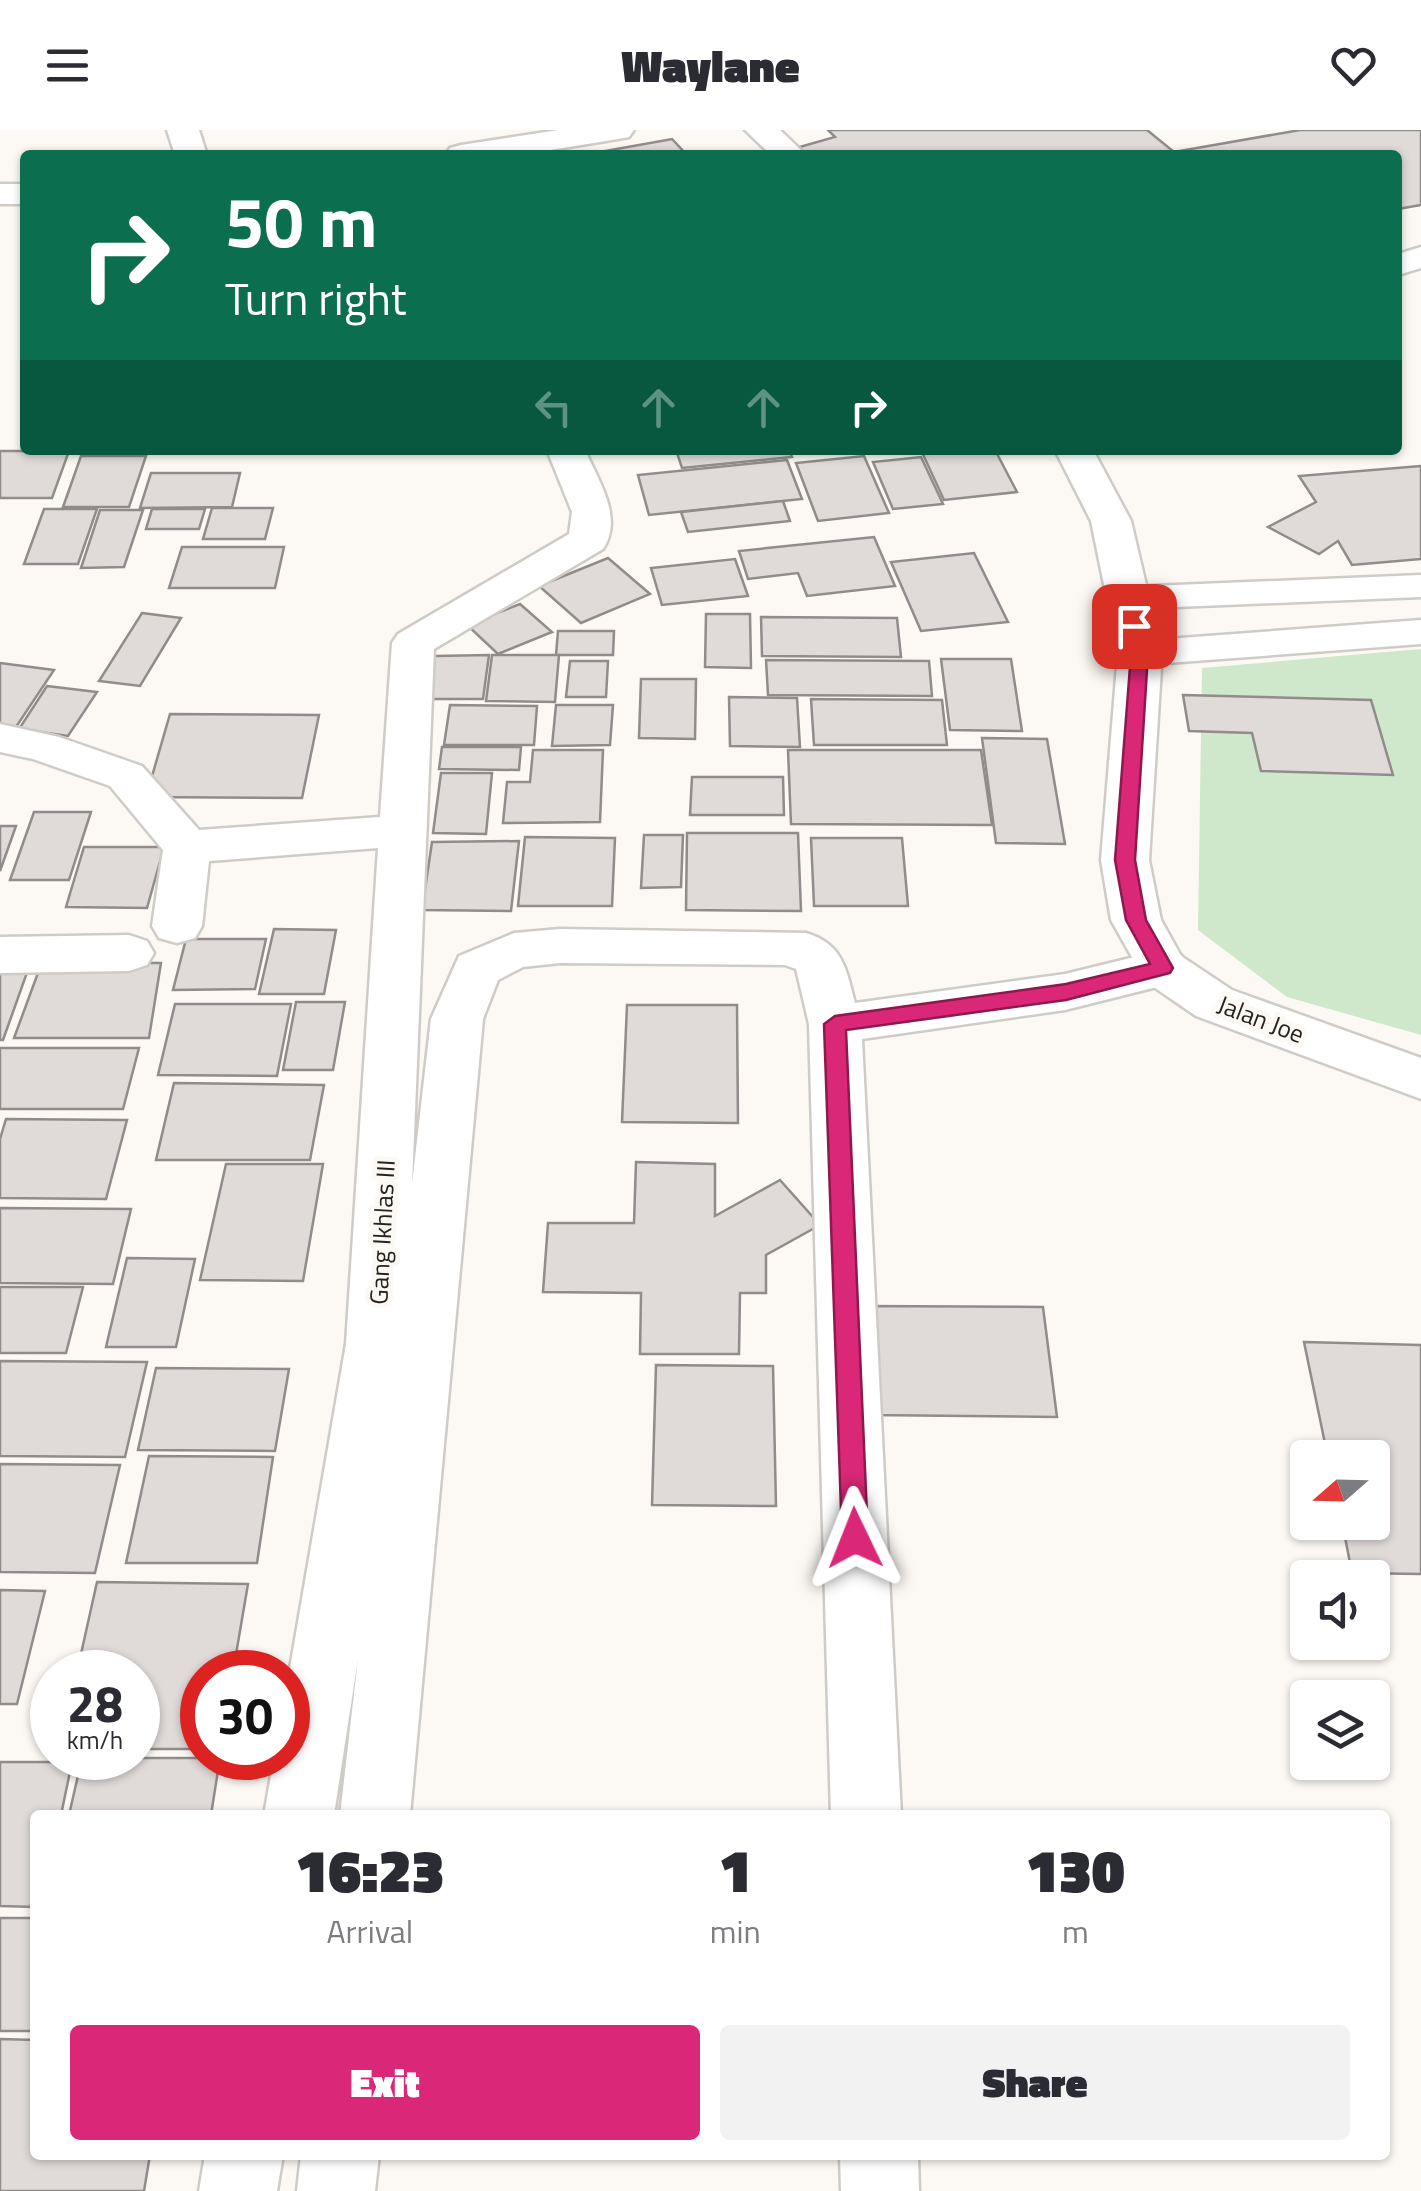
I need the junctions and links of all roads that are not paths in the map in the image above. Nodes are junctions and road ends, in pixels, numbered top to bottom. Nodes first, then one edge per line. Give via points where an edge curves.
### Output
1 (618, 130) edge
2 (762, 130) edge
3 (492, 150) edge
4 (784, 150) edge
5 (568, 455) edge
6 (1077, 455) edge
7 (1421, 586) edge
8 (1128, 598) junction
9 (1421, 632) edge
10 (1140, 654) junction
11 (0, 738) edge
12 (402, 832) junction
13 (186, 847) junction
14 (177, 926) dead end
15 (129, 953) dead end
16 (0, 955) edge
17 (1163, 968) junction
18 (835, 1024) junction
19 (1421, 1079) edge
20 (301, 1810) edge
21 (376, 1810) edge
22 (866, 1810) edge
23 (243, 2160) edge
24 (339, 2160) edge
25 (879, 2160) edge
26 (238, 2191) edge
27 (336, 2191) edge
28 (880, 2191) edge

1 - 3 street
2 - 4 street
5 - 12 street, Gang Ikhlas III via 592,512 588,540 413,643
6 - 8 street, Jalan Joe via 1111,521
7 - 8 lane
8 - 10 street, Jalan Joe
9 - 10 lane
10 - 17 street, Jalan Joe via 1125,860 1136,920
11 - 13 street via 126,776
12 - 13 street
12 - 20 street, Gang Ikhlas III via 376,1344
13 - 14 street
15 - 16 street
17 - 18 street via 1066,992
17 - 19 street, Jalan Joe via 1214,1003
18 - 21 street via 819,960 796,949 560,946 514,951 476,969 457,1019
18 - 22 street
23 - 26 street
24 - 27 street
25 - 28 street

